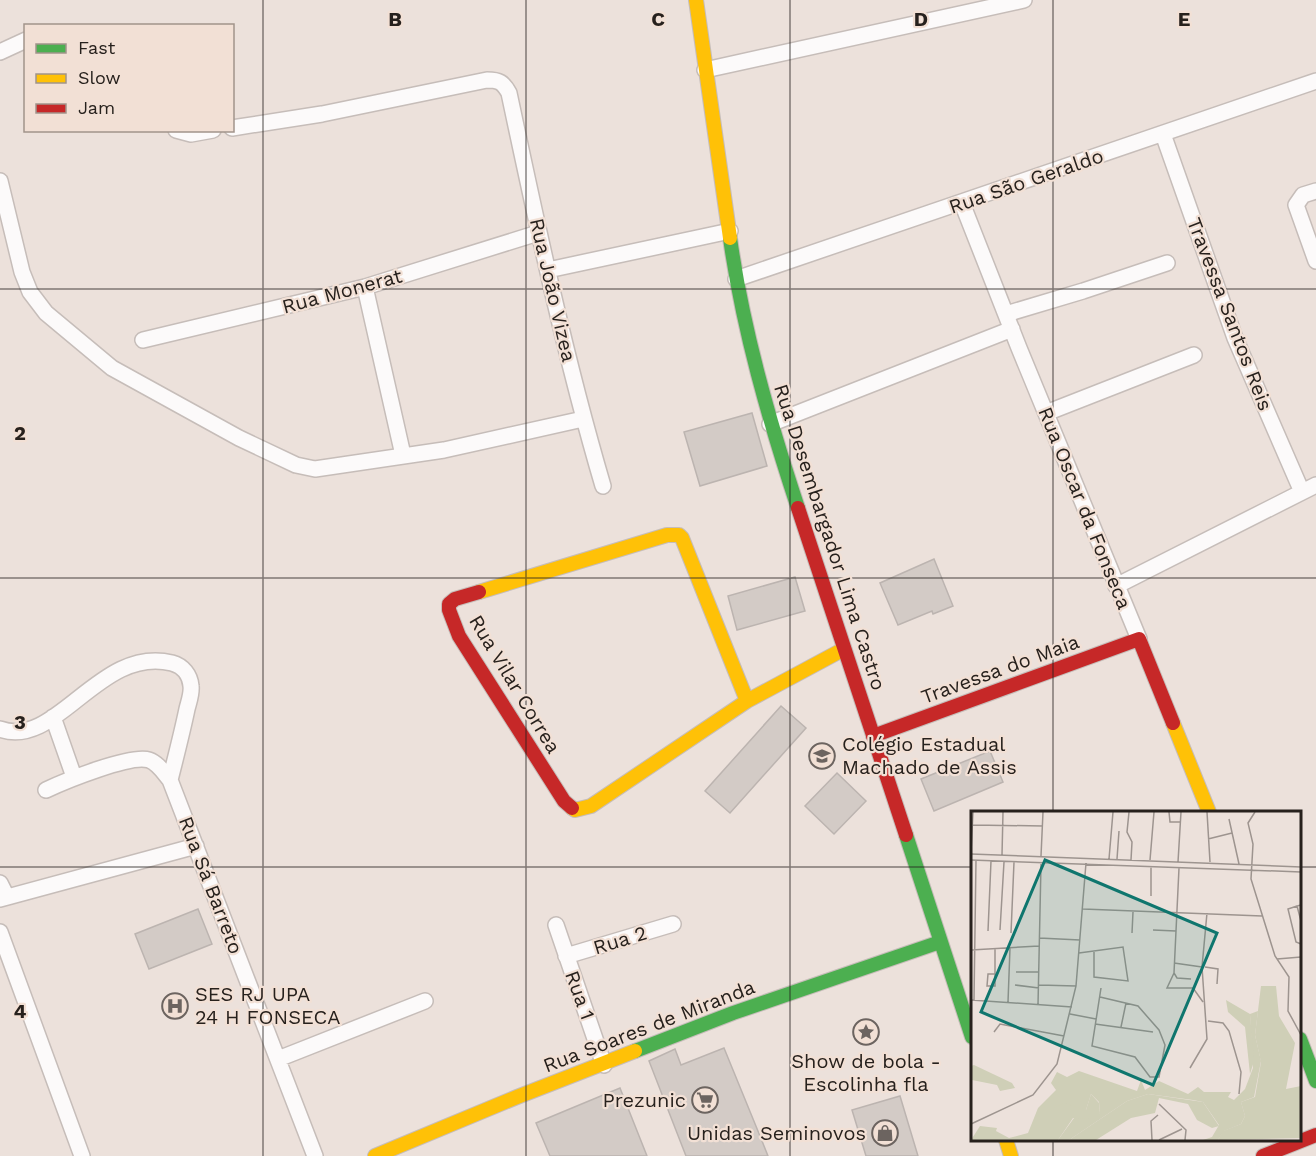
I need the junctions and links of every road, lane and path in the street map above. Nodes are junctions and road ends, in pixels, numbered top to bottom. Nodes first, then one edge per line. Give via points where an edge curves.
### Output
1 (696, 0) edge
2 (1024, 0) edge
3 (24, 41) edge
4 (0, 52) edge
5 (705, 70) junction
6 (1316, 81) edge
7 (234, 128) edge
8 (184, 132) edge
9 (202, 132) edge
10 (1163, 134) junction
11 (0, 181) edge
12 (1316, 191) edge
13 (963, 203) junction
14 (730, 231) junction
15 (538, 233) junction
16 (1316, 261) edge
17 (1167, 263) dead end
18 (548, 270) junction
19 (736, 279) junction
20 (365, 287) junction
21 (1006, 314) junction
22 (1012, 329) junction
23 (143, 340) dead end
24 (1194, 355) dead end
25 (1046, 413) junction
26 (583, 419) junction
27 (770, 424) junction
28 (404, 455) junction
29 (1316, 485) edge
30 (603, 486) dead end
31 (1302, 492) junction
32 (1116, 586) junction
33 (1139, 639) junction
34 (844, 649) junction
35 (747, 701) junction
36 (53, 717) junction
37 (0, 729) edge
38 (873, 736) junction
39 (74, 777) junction
40 (170, 780) junction
41 (46, 790) dead end
42 (1208, 811) edge
43 (196, 846) junction
44 (2, 893) edge
45 (673, 924) dead end
46 (556, 925) dead end
47 (0, 932) edge
48 (940, 942) junction
49 (566, 956) junction
50 (425, 1001) dead end
51 (971, 1034) edge
52 (1301, 1044) edge
53 (278, 1059) junction
54 (604, 1065) junction
55 (1316, 1081) edge
56 (1316, 1135) edge
57 (1006, 1141) edge
58 (1301, 1141) edge
59 (1301, 1141) edge
60 (82, 1156) edge
61 (315, 1156) edge
62 (375, 1156) edge
63 (1011, 1156) edge
64 (1263, 1156) edge

1 - 5 main road, Rua Desembargador Lima Castro
2 - 5 street
3 - 4 street
5 - 14 main road, Rua Desembargador Lima Castro
6 - 10 street, Rua São Geraldo
7 - 15 street, Rua João Vizea via 499,80 509,93
8 - 9 street
10 - 13 street, Rua São Geraldo
10 - 31 street, Travessa Santos Reis via 1235,338
11 - 28 street via 30,292 46,313 112,368 296,465 315,469
12 - 16 street via 1304,195 1296,206
13 - 19 street, Rua São Geraldo
13 - 21 street, Rua Oscar da Fonseca
14 - 18 street
14 - 19 main road, Rua Desembargador Lima Castro
15 - 18 street, Rua João Vizea
15 - 20 street, Rua Monerat
17 - 21 street
18 - 26 street, Rua João Vizea
19 - 27 main road, Rua Desembargador Lima Castro
20 - 23 street, Rua Monerat
20 - 28 street
21 - 22 street, Rua Oscar da Fonseca
22 - 25 street, Rua Oscar da Fonseca
22 - 27 street
24 - 25 street
25 - 32 street, Rua Oscar da Fonseca
26 - 28 street
26 - 30 street, Rua João Vizea
27 - 34 main road, Rua Desembargador Lima Castro
29 - 31 street
31 - 32 street
32 - 33 street, Rua Oscar da Fonseca
33 - 38 main road, Travessa do Maia
33 - 42 main road, Rua Oscar da Fonseca
34 - 35 main road, Rua Vilar Correa
34 - 38 main road, Rua Desembargador Lima Castro
35 - 35 main road, Rua Vilar Correa via 591,806 575,810 564,801 459,636 449,604 454,599 656,538 679,535
36 - 37 street via 25,732
36 - 39 street
36 - 40 street via 125,666 145,662 178,665 190,679 191,689
38 - 48 main road, Rua Desembargador Lima Castro
39 - 40 street, Rua Sá Barreto via 138,759 150,760
39 - 41 street, Rua Sá Barreto
40 - 43 street, Rua Sá Barreto
43 - 44 street
43 - 53 street, Rua Sá Barreto
45 - 49 street, Rua 2
46 - 49 street, Rua 1
47 - 60 street
48 - 51 main road, Rua Desembargador Lima Castro
48 - 54 main road, Rua Soares de Miranda via 733,1013
49 - 54 street, Rua 1
50 - 53 street
52 - 55 main road
53 - 61 street, Rua Sá Barreto
54 - 62 main road, Rua Soares de Miranda
56 - 58 main road
57 - 63 main road
59 - 64 main road

